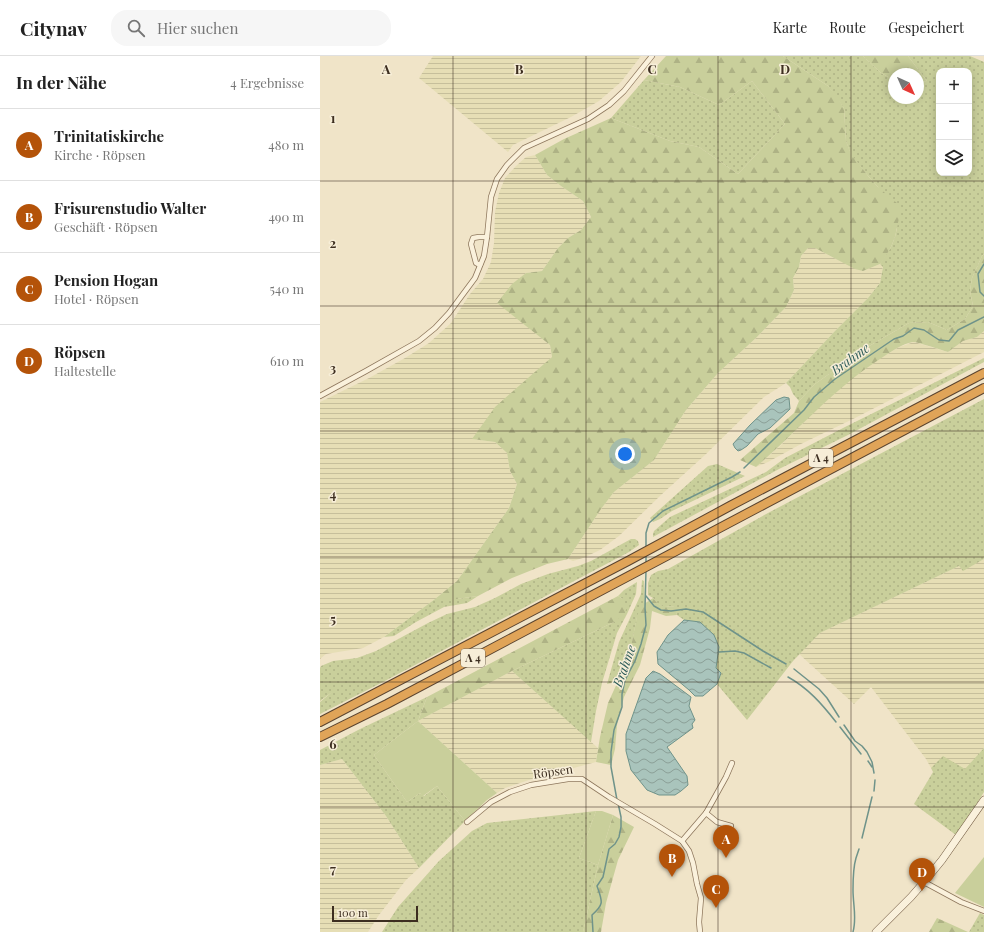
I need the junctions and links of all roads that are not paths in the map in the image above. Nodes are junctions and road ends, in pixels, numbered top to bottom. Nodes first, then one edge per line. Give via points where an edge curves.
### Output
1 (652, 56) edge
2 (487, 237) junction
3 (480, 265) junction
4 (984, 373) edge
5 (984, 388) edge
6 (320, 396) edge
7 (320, 722) edge
8 (320, 737) edge
9 (732, 763) dead end
10 (984, 800) edge
11 (706, 813) junction
12 (468, 822) dead end
13 (731, 826) dead end
14 (682, 841) junction
15 (924, 882) junction
16 (984, 912) edge
17 (700, 932) edge
18 (876, 932) edge

1 - 2 street via 624,91 609,105 588,118 524,148 507,165 491,197
2 - 3 street
2 - 3 street via 474,238 471,244 476,263
3 - 6 street via 475,278 449,313 419,342
4 - 7 highway, A 4
5 - 8 highway, A 4
9 - 11 street
10 - 15 street
11 - 13 street via 717,822
11 - 14 street
12 - 14 street, Röpsen via 491,802 510,792 532,785 582,779
14 - 17 street, Röpsen via 690,851 701,898
15 - 16 street
15 - 18 street

